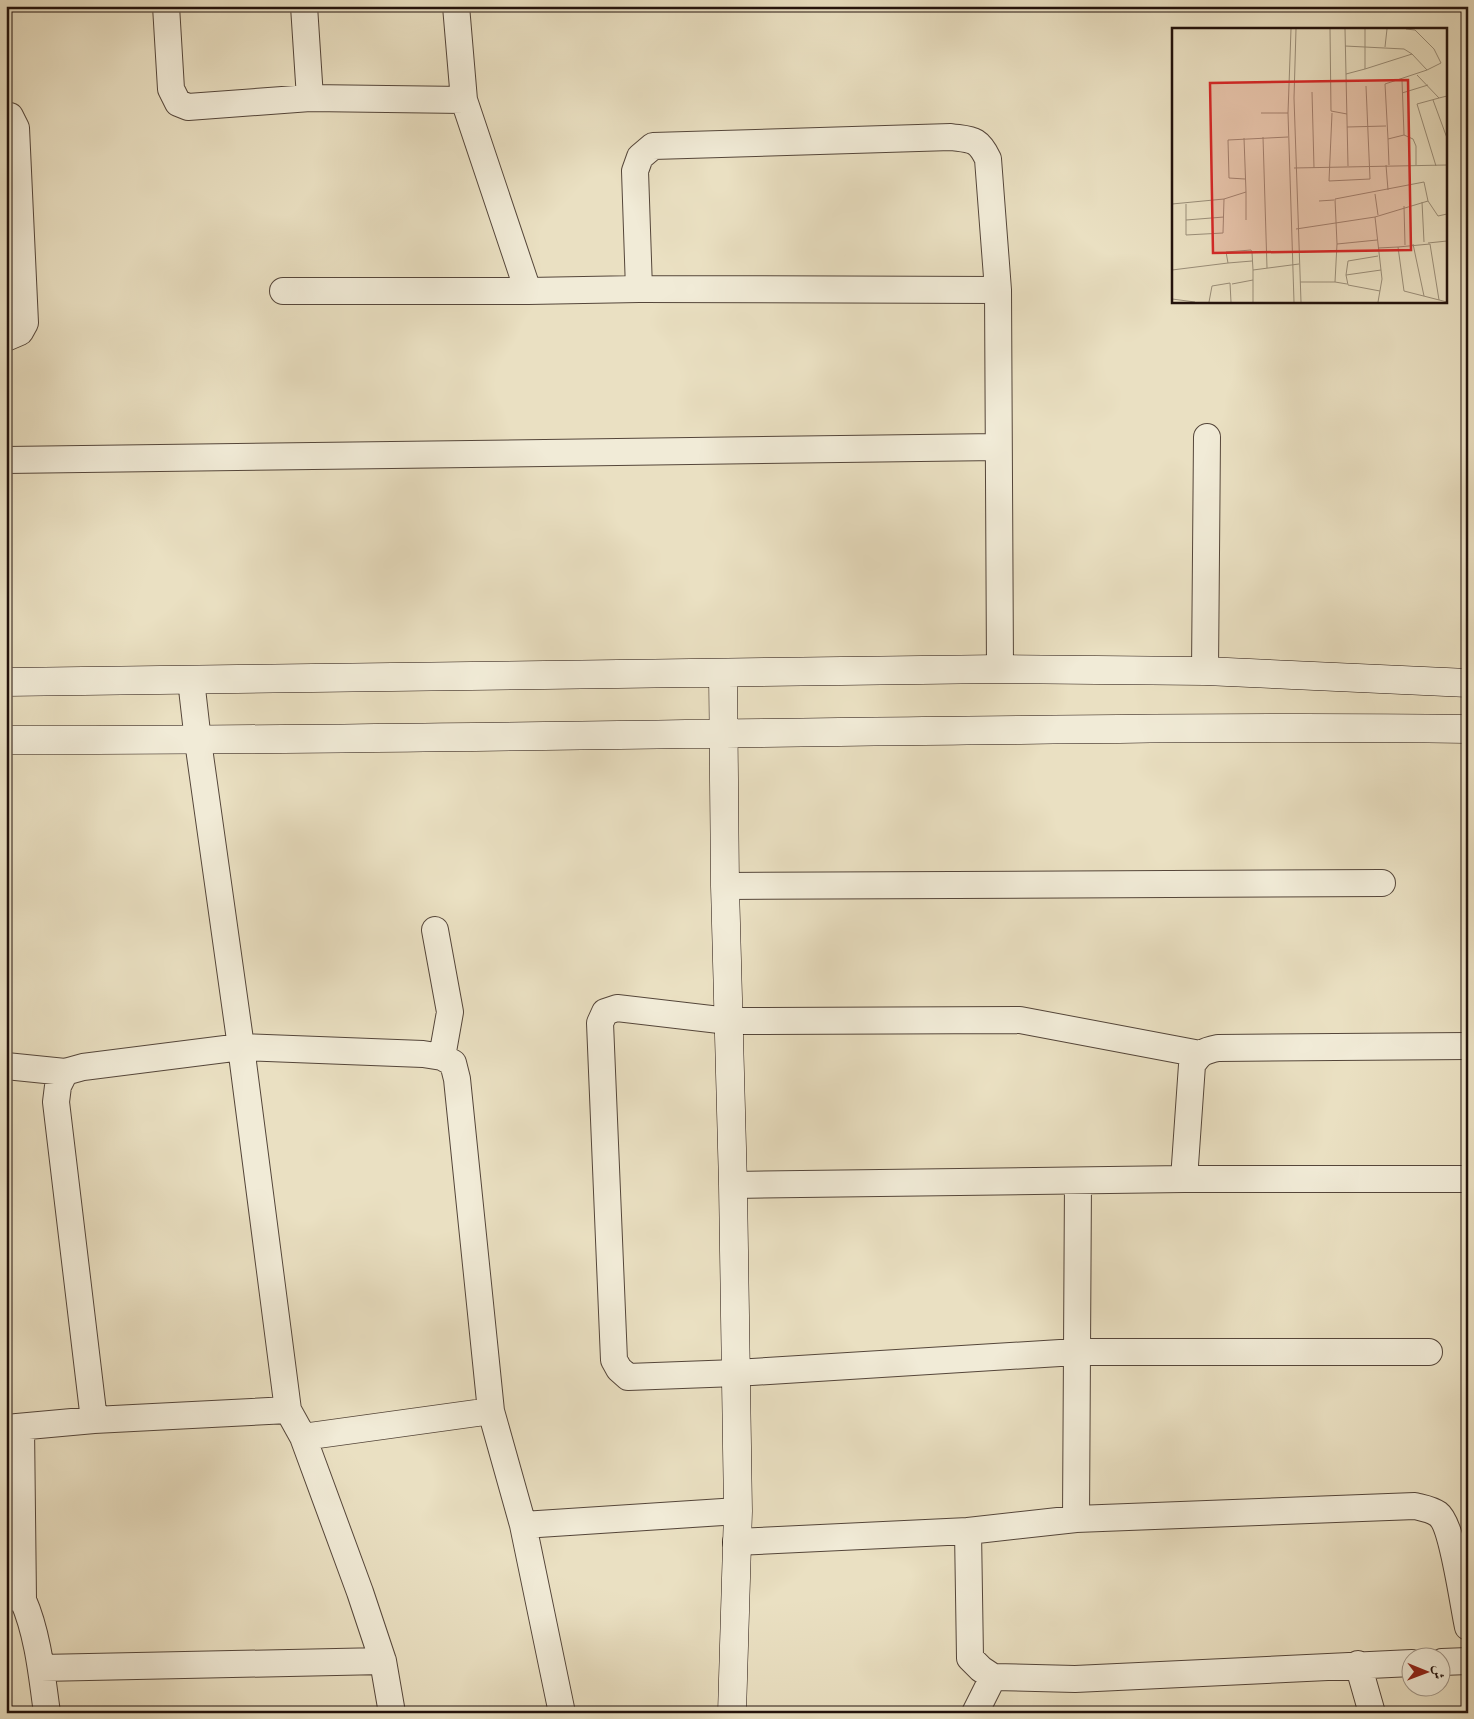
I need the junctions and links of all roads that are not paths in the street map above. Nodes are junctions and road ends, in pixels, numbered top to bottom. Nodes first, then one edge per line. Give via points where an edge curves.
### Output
1 (166, 6) edge
2 (304, 6) edge
3 (456, 6) edge
4 (310, 98) junction
5 (464, 100) junction
6 (6, 115) edge
7 (639, 289) junction
8 (998, 290) junction
9 (283, 291) dead end
10 (528, 291) junction
11 (6, 338) edge
12 (1207, 437) dead end
13 (998, 447) junction
14 (6, 460) edge
15 (1000, 669) junction
16 (1205, 671) junction
17 (723, 673) junction
18 (191, 680) junction
19 (6, 682) edge
20 (1468, 683) edge
21 (1468, 729) edge
22 (724, 732) junction
23 (6, 740) edge
24 (198, 741) junction
25 (1382, 883) dead end
26 (725, 886) junction
27 (435, 930) dead end
28 (728, 1021) junction
29 (1468, 1046) edge
30 (241, 1047) junction
31 (1200, 1054) junction
32 (442, 1057) junction
33 (6, 1066) edge
34 (65, 1072) junction
35 (1184, 1178) junction
36 (1468, 1179) edge
37 (1078, 1181) junction
38 (733, 1184) junction
39 (1076, 1352) junction
40 (1429, 1352) dead end
41 (736, 1373) junction
42 (288, 1410) junction
43 (491, 1411) junction
44 (94, 1420) junction
45 (14, 1428) edge
46 (303, 1437) junction
47 (738, 1511) junction
48 (1076, 1519) junction
49 (524, 1525) junction
50 (968, 1531) junction
51 (736, 1542) junction
52 (15, 1599) edge
53 (1468, 1627) edge
54 (383, 1661) junction
55 (1468, 1661) edge
56 (1452, 1662) edge
57 (1402, 1663) edge
58 (1358, 1664) junction
59 (41, 1668) junction
60 (993, 1677) junction
61 (47, 1713) edge
62 (392, 1713) edge
63 (562, 1713) edge
64 (732, 1713) edge
65 (975, 1713) edge
66 (1372, 1713) edge

1 - 4 street via 171,89 178,103 188,107
2 - 4 street
3 - 5 street
4 - 5 street
5 - 10 street
6 - 11 street via 10,116 16,128 25,323 20,332
7 - 8 street
7 - 8 street via 635,171 640,157 653,146 951,137 972,140 983,147 988,159
7 - 10 street
8 - 13 street
9 - 10 street
12 - 16 street
13 - 14 street
13 - 15 street
15 - 16 street
15 - 17 street
16 - 20 street
17 - 18 street
17 - 22 street
18 - 19 street
18 - 24 street
21 - 22 street via 1331,727
22 - 24 street
22 - 26 street
23 - 24 street
24 - 30 street
25 - 26 street
26 - 28 street
27 - 32 street via 450,1012
28 - 31 street via 1020,1020
28 - 38 street
28 - 41 street via 617,1008 605,1012 600,1023 614,1360 628,1377
29 - 31 street via 1218,1048
30 - 32 street
30 - 34 street
30 - 42 street
31 - 35 street via 1192,1065
32 - 43 street via 453,1063 457,1079
33 - 34 street
34 - 44 street via 58,1086 56,1102
35 - 36 street
35 - 37 street
37 - 38 street
37 - 39 street
38 - 41 street
39 - 40 street
39 - 41 street
39 - 48 street
41 - 47 street
42 - 44 street
42 - 46 street
43 - 46 street
43 - 49 street
44 - 45 street
45 - 52 street
46 - 54 street
47 - 49 street
47 - 51 street
48 - 50 street
48 - 53 street via 1416,1506 1428,1509 1439,1514 1449,1533
49 - 63 street
50 - 51 street
50 - 60 street via 970,1658
51 - 64 street
52 - 59 street via 28,1612
54 - 59 street
54 - 62 street
55 - 56 street
57 - 58 street
58 - 60 street via 1074,1679
58 - 66 street
59 - 61 street
60 - 65 street

